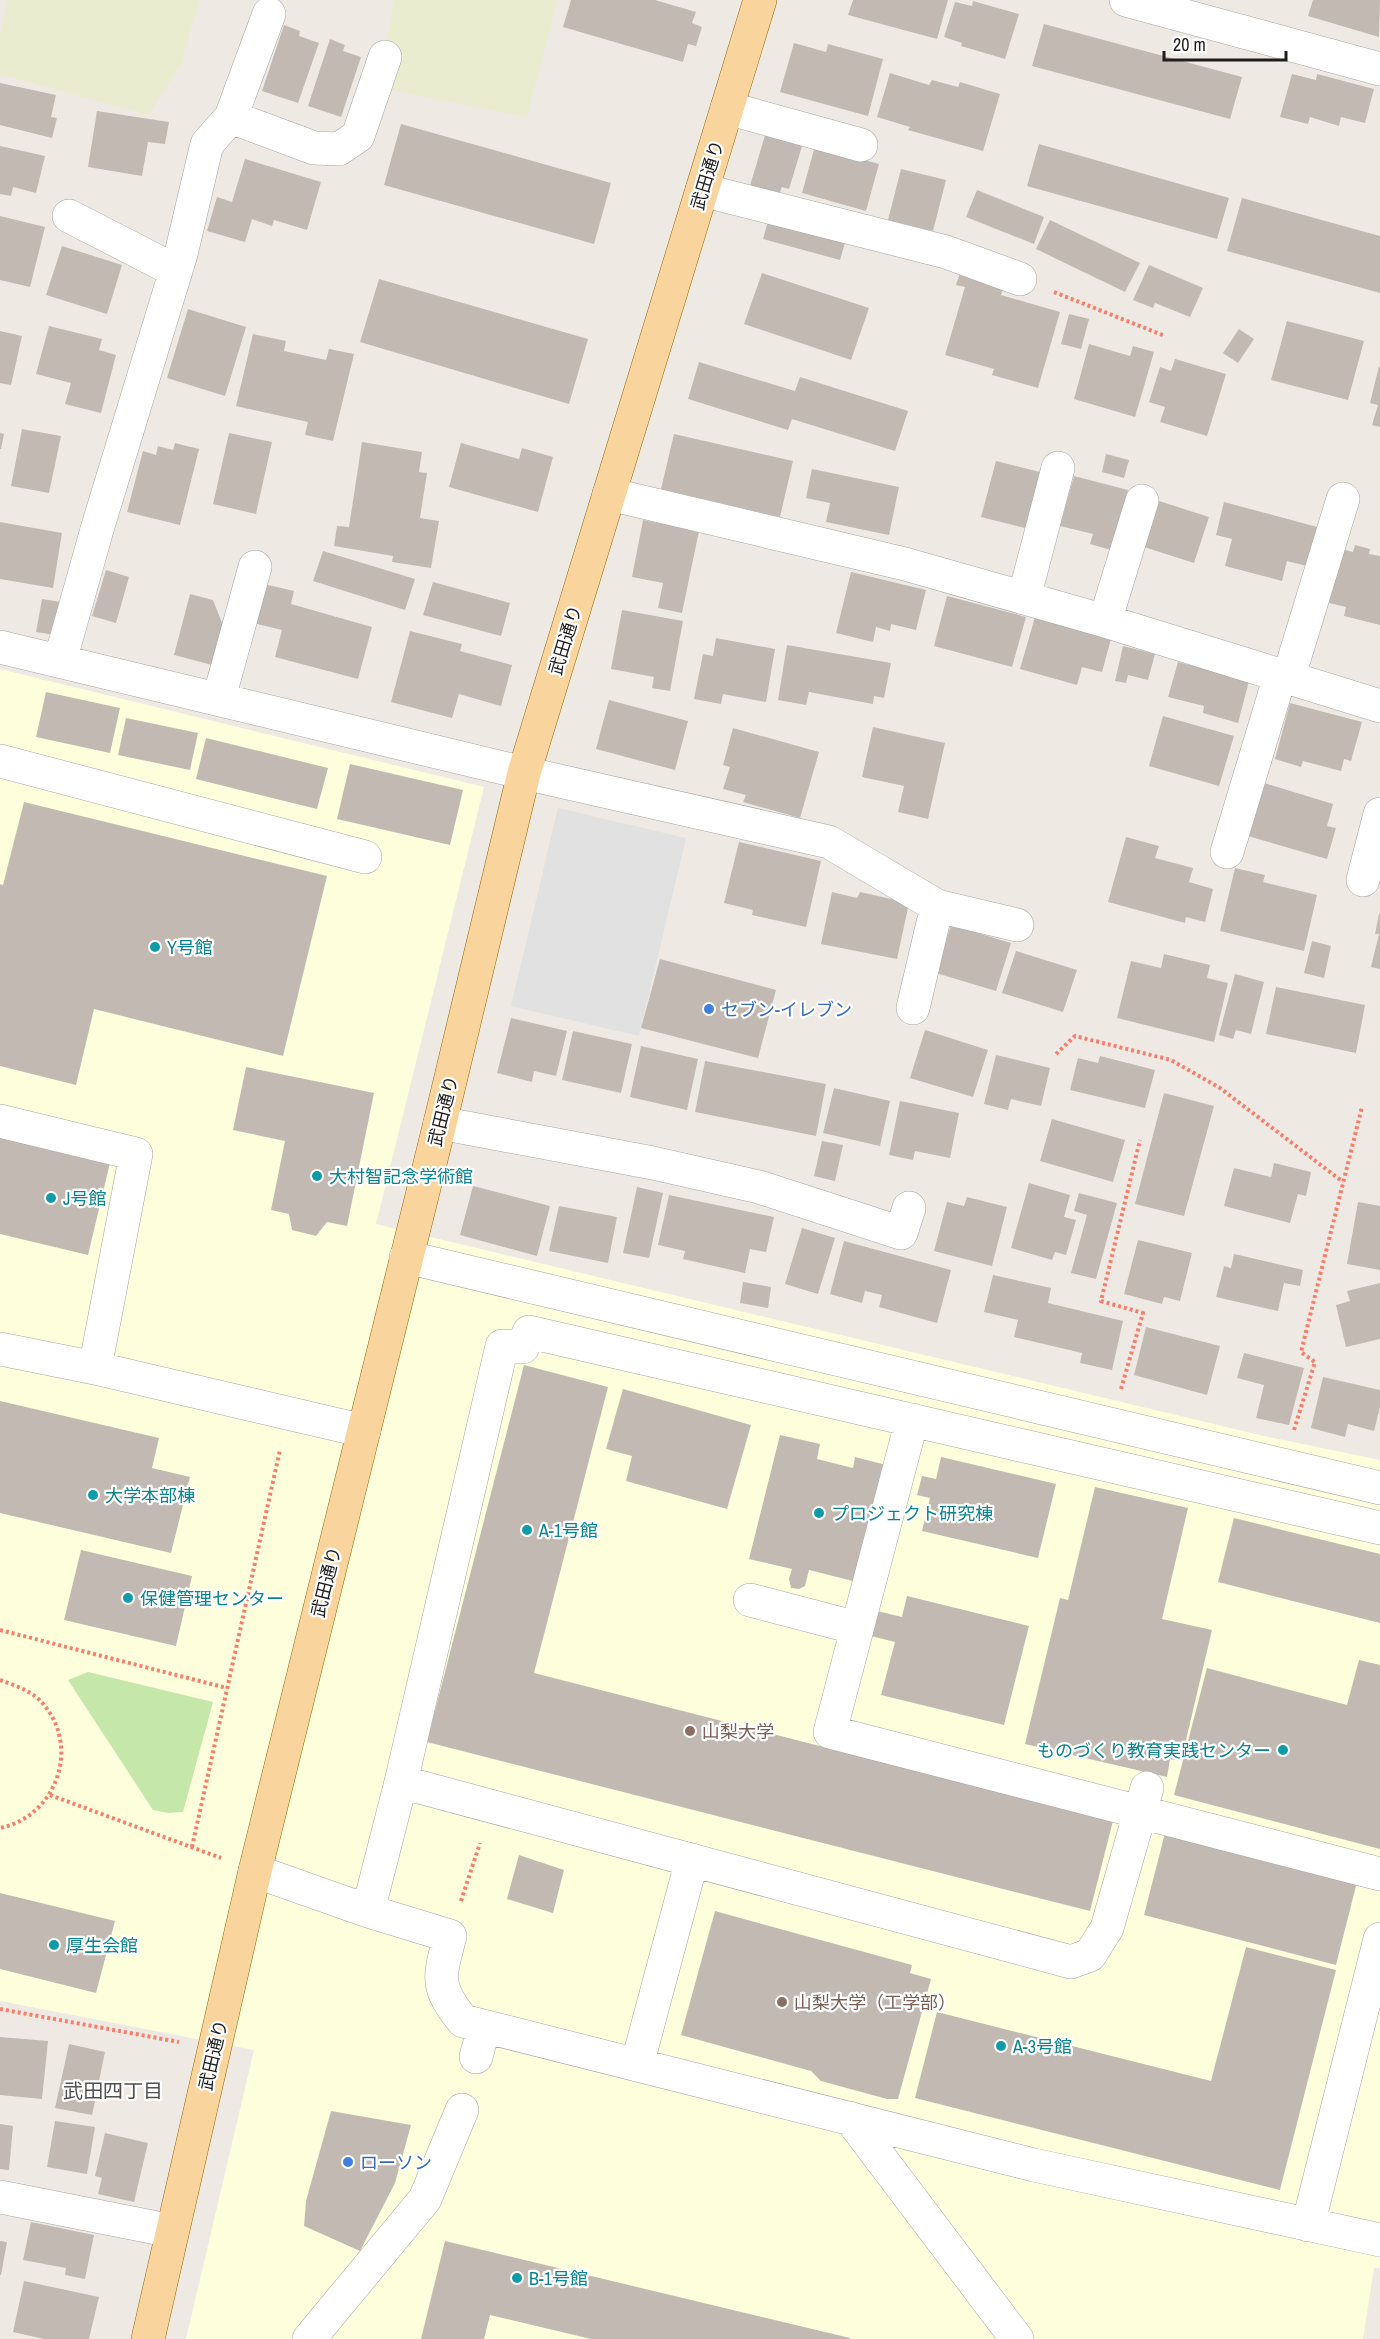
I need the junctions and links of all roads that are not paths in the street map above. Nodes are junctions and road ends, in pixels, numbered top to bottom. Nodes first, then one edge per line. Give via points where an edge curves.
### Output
1 (760, 0) edge
2 (1126, 0) edge
3 (269, 14) dead end
4 (385, 57) dead end
5 (1380, 69) edge
6 (728, 108) junction
7 (231, 117) junction
8 (861, 145) dead end
9 (702, 190) junction
10 (69, 216) dead end
11 (176, 271) junction
12 (1020, 279) road end
13 (1058, 468) dead end
14 (609, 494) junction
15 (1343, 500) dead end
16 (1142, 501) dead end
17 (255, 567) dead end
18 (1024, 598) junction
19 (1105, 621) junction
20 (0, 647) edge
21 (60, 661) junction
22 (1284, 677) junction
23 (219, 698) junction
24 (1380, 706) edge
25 (0, 761) edge
26 (524, 773) junction
27 (1380, 814) edge
28 (1227, 852) dead end
29 (365, 857) dead end
30 (1363, 880) dead end
31 (937, 906) junction
32 (1017, 924) dead end
33 (913, 1008) dead end
34 (0, 1121) edge
35 (440, 1123) junction
36 (909, 1208) dead end
37 (406, 1257) junction
38 (0, 1349) edge
39 (96, 1368) junction
40 (912, 1420) junction
41 (364, 1431) junction
42 (1380, 1488) edge
43 (1380, 1528) edge
44 (750, 1600) dead end
45 (857, 1628) junction
46 (401, 1782) junction
47 (1144, 1800) junction
48 (692, 1860) junction
49 (255, 1871) junction
50 (1380, 1874) edge
51 (368, 1911) junction
52 (1380, 1939) edge
53 (637, 2065) junction
54 (462, 2110) dead end
55 (850, 2118) junction
56 (0, 2197) edge
57 (1308, 2225) junction
58 (172, 2231) junction
59 (1380, 2240) edge
60 (148, 2339) edge
61 (309, 2339) edge
62 (1017, 2339) edge

1 - 6 main road, 武田通り
2 - 5 street
3 - 7 street
4 - 7 street via 358,136 339,149 314,148
6 - 8 street
6 - 9 main road, 武田通り
7 - 11 street via 207,144
9 - 12 street via 946,252
9 - 14 main road, 武田通り
10 - 11 street
11 - 21 street
13 - 18 street
14 - 18 street via 894,561
14 - 26 main road, 武田通り
15 - 22 street
16 - 19 street
17 - 23 street
18 - 19 street
19 - 22 street
20 - 21 street
21 - 23 street
22 - 24 street
22 - 28 street
23 - 26 street
25 - 29 street
26 - 31 street via 829,842
26 - 35 main road, 武田通り
27 - 30 street
31 - 32 street
31 - 33 street
34 - 39 street via 136,1154
35 - 36 street via 759,1187 901,1233
35 - 37 main road, 武田通り
37 - 41 main road, 武田通り
37 - 42 street
38 - 39 street
39 - 41 street
40 - 43 street
40 - 45 street
40 - 46 street via 529,1332 523,1347 502,1346
41 - 49 main road, 武田通り
44 - 45 street
45 - 47 street via 830,1732
46 - 48 street
46 - 51 street
47 - 48 street via 1107,1928 1090,1955 1071,1962
47 - 50 street
48 - 53 street
49 - 51 street
49 - 58 main road, 武田通り
51 - 53 street via 450,1936 440,1976 448,2002 480,2042
52 - 57 street
53 - 55 street
54 - 61 street via 425,2199
55 - 57 street via 1034,2165
55 - 62 street
56 - 58 street
57 - 59 street
58 - 60 main road, 武田通り

